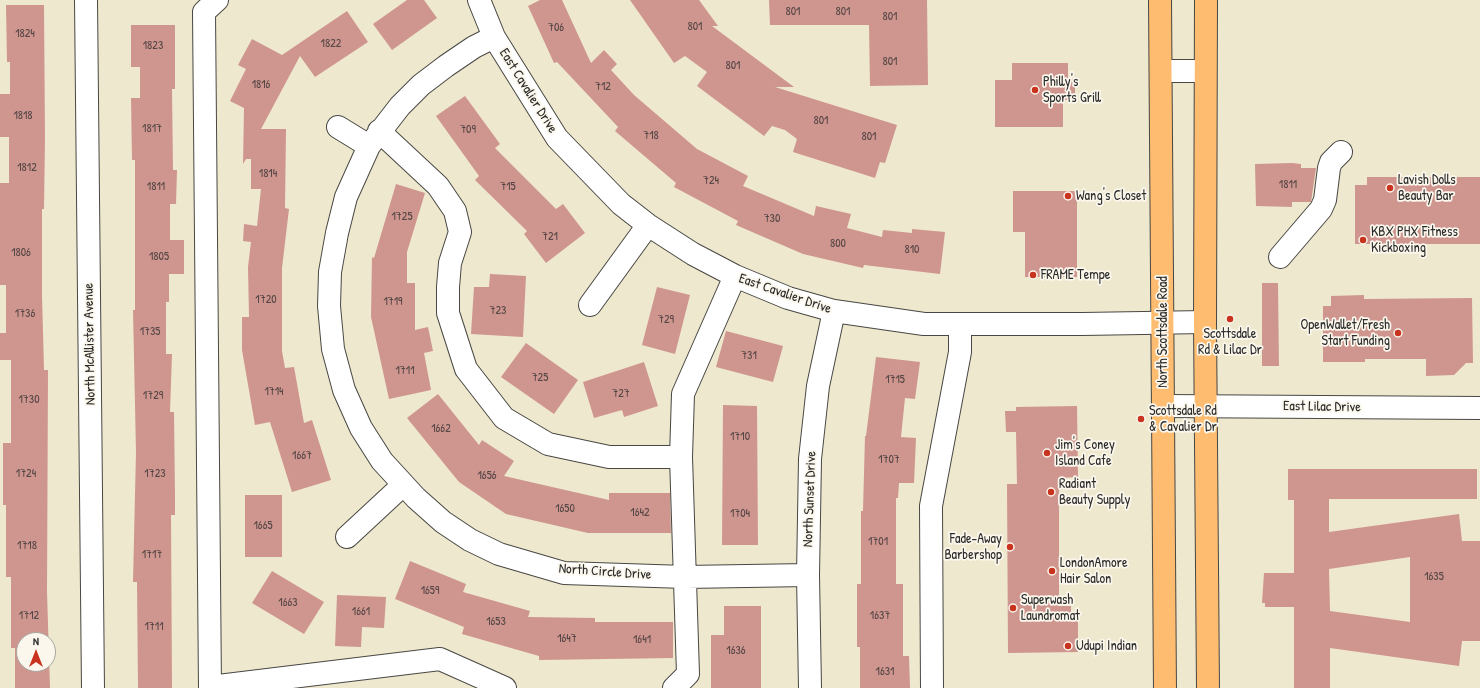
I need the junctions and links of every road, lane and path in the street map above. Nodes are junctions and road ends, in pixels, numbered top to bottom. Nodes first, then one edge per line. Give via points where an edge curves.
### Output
1 (86, 0) edge
2 (217, 0) edge
3 (478, 0) edge
4 (1160, 0) edge
5 (1206, 0) edge
6 (494, 37) junction
7 (1161, 71) junction
8 (1205, 71) junction
9 (338, 127) dead end
10 (374, 139) junction
11 (1341, 152) dead end
12 (648, 225) junction
13 (1280, 257) dead end
14 (734, 276) junction
15 (590, 305) dead end
16 (834, 311) junction
17 (1205, 322) junction
18 (1164, 323) junction
19 (960, 325) junction
20 (1164, 406) junction
21 (1206, 406) junction
22 (1480, 408) edge
23 (681, 457) junction
24 (403, 485) junction
25 (347, 537) dead end
26 (808, 575) junction
27 (685, 577) junction
28 (210, 687) edge
29 (93, 688) edge
30 (505, 688) edge
31 (674, 688) edge
32 (810, 688) edge
33 (932, 688) edge
34 (1165, 688) edge
35 (1208, 688) edge

1 - 29 street, North McAllister Avenue
2 - 28 street via 204,12
3 - 6 street, East Cavalier Drive
4 - 7 main road, North Scottsdale Road
5 - 8 main road
6 - 10 street, North Circle Drive via 474,47 421,85 400,106
6 - 12 street, East Cavalier Drive via 557,138 621,204
7 - 8 street
7 - 18 main road, North Scottsdale Road
8 - 17 main road
9 - 10 street
10 - 23 street via 438,186 455,211 460,232 450,263 448,313 466,369 504,418 548,444 556,446 609,457
10 - 24 street, North Circle Drive via 346,197 337,232 329,306 333,349 344,390 361,428 382,461
11 - 13 street via 1331,162 1325,200 1321,209
12 - 14 street, East Cavalier Drive
12 - 15 street
14 - 16 street, East Cavalier Drive via 788,298
14 - 23 street via 683,394
16 - 19 street, East Cavalier Drive via 924,324
16 - 26 street, North Sunset Drive via 818,386 810,459
17 - 18 street, East Cavalier Drive
17 - 21 main road
18 - 19 street, East Cavalier Drive
18 - 20 main road, North Scottsdale Road
19 - 33 street via 960,352 931,506
20 - 21 street, East Lilac Drive
20 - 34 main road, North Scottsdale Road
21 - 22 street, East Lilac Drive
21 - 35 main road
23 - 27 street
24 - 25 street
24 - 27 street, North Circle Drive via 443,522 470,540 499,554 564,573
26 - 27 street, North Circle Drive
26 - 32 street, North Sunset Drive
27 - 31 street via 688,674
28 - 30 street via 440,659

